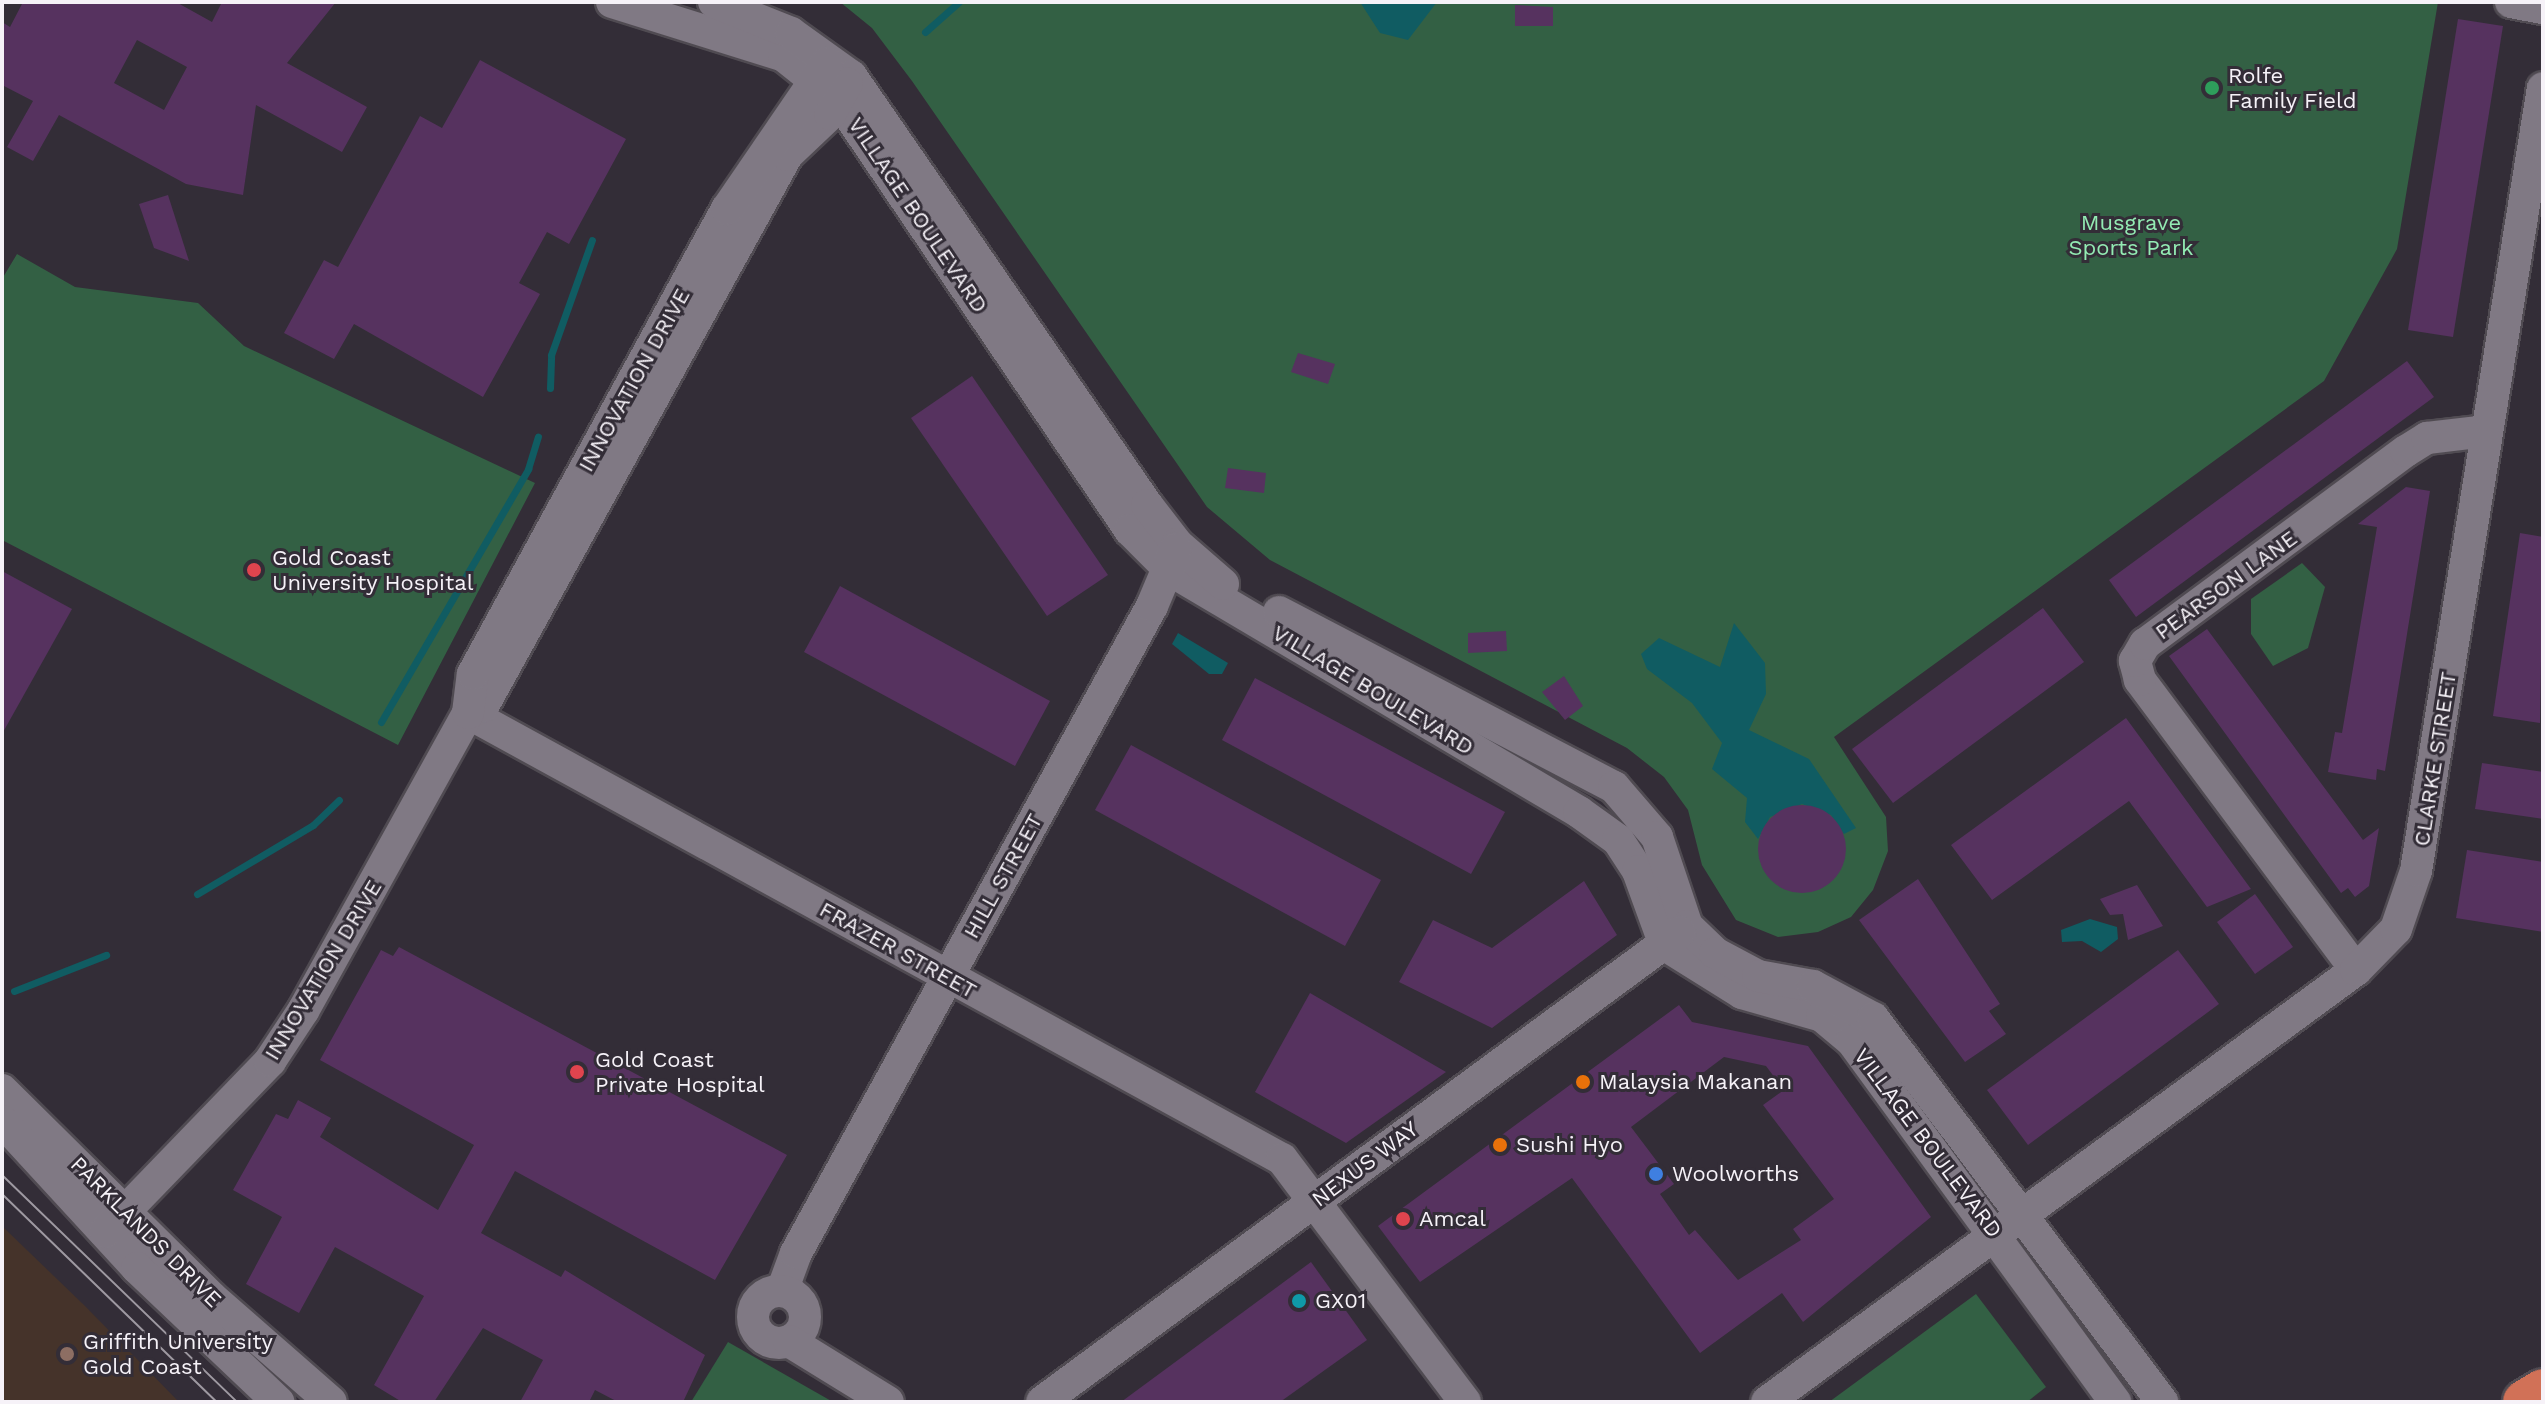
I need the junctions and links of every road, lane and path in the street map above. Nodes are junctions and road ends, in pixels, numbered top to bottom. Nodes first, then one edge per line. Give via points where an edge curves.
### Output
1 (612, 2) edge
2 (714, 2) edge
3 (2511, 2) edge
4 (2543, 8) edge
5 (833, 79) junction
6 (2543, 88) edge
7 (2486, 431) junction
8 (1173, 557) junction
9 (468, 713) junction
10 (1676, 935) junction
11 (2356, 970) junction
12 (947, 977) junction
13 (2, 1090) edge
14 (2, 1121) edge
15 (1317, 1200) junction
16 (2023, 1214) junction
17 (115, 1221) junction
18 (1996, 1234) junction
19 (2543, 1391) edge
20 (278, 1402) edge
21 (331, 1402) edge
22 (888, 1402) edge
23 (1042, 1402) edge
24 (1465, 1402) edge
25 (1767, 1402) edge
26 (2115, 1402) edge
27 (2162, 1402) edge
28 (2525, 1402) edge

1 - 5 street, VILLAGE BOULEVARD via 716,29
2 - 5 street, VILLAGE BOULEVARD via 791,33
3 - 4 street
5 - 8 street, VILLAGE BOULEVARD via 1130,530
5 - 9 street, INNOVATION DRIVE via 727,209 473,674
6 - 7 street, CLARKE STREET
7 - 11 street, CLARKE STREET via 2410,901 2382,947
7 - 11 street, PEARSON LANE via 2427,438 2406,451 2145,644 2135,661 2140,680
8 - 10 street, VILLAGE BOULEVARD via 1618,840
8 - 12 street, HILL STREET
9 - 12 street, FRAZER STREET
9 - 17 street, INNOVATION DRIVE via 285,1041
10 - 15 street, NEXUS WAY
10 - 16 street, VILLAGE BOULEVARD via 1738,967 1813,986 1873,1018
10 - 18 street, VILLAGE BOULEVARD via 1742,993 1822,1016 1852,1041
11 - 16 street, CLARKE STREET
12 - 15 street, FRAZER STREET via 1273,1154
12 - 22 street, HILL STREET via 782,1291 763,1297 753,1319 761,1336 789,1341
13 - 17 street, PARKLANDS DRIVE
14 - 17 street, PARKLANDS DRIVE
15 - 23 street, NEXUS WAY
15 - 24 street, FRAZER STREET
16 - 18 street, CLARKE STREET
16 - 27 street, VILLAGE BOULEVARD
17 - 20 street, PARKLANDS DRIVE
17 - 21 street, PARKLANDS DRIVE
18 - 25 street, CLARKE STREET
18 - 26 street, VILLAGE BOULEVARD
19 - 28 highway

